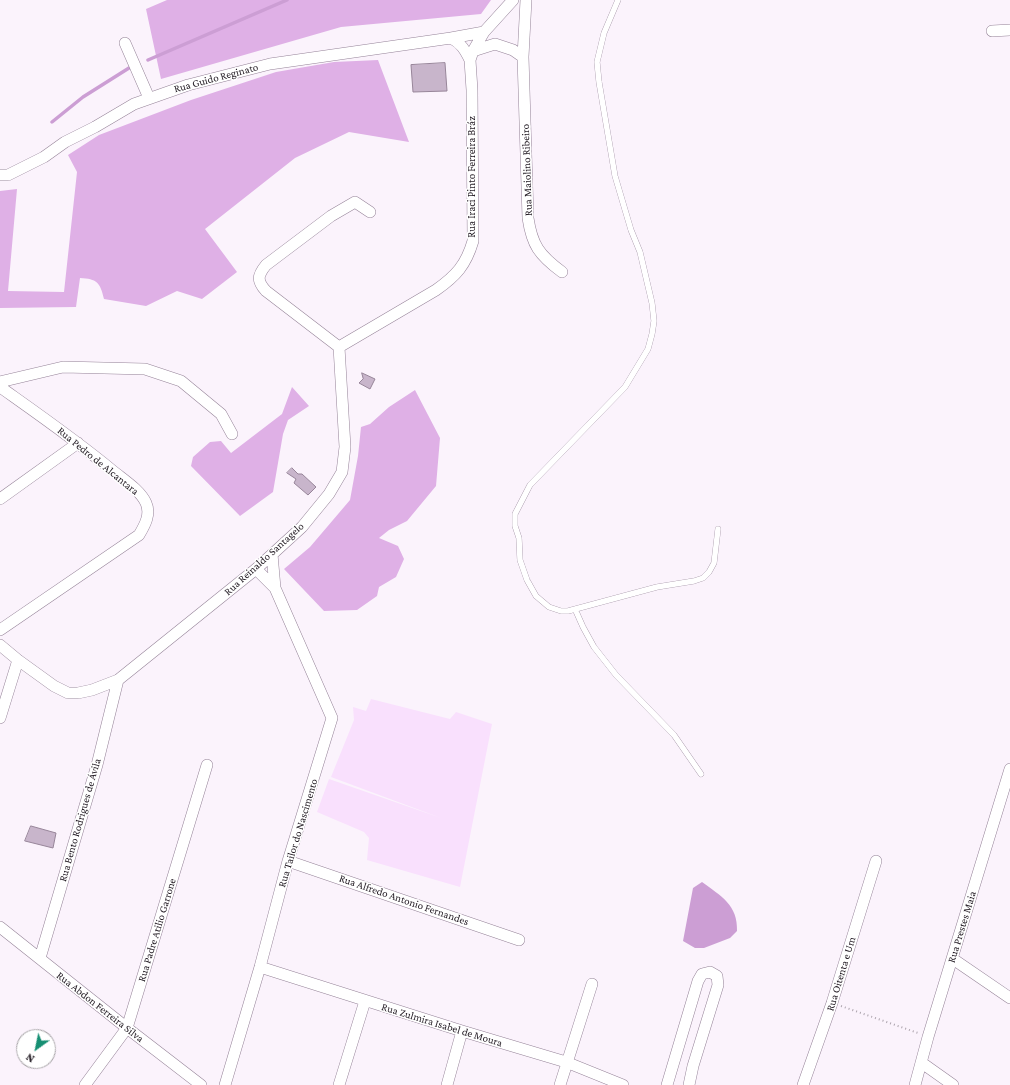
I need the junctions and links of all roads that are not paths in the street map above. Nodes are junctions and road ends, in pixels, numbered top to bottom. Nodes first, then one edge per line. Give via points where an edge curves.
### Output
1 (513, 0) edge
2 (526, 0) edge
3 (618, 0) edge
4 (1010, 30) edge
5 (992, 31) dead end
6 (484, 32) junction
7 (451, 38) junction
8 (125, 43) dead end
9 (472, 55) junction
10 (523, 57) junction
11 (149, 98) junction
12 (0, 175) edge
13 (370, 212) dead end
14 (562, 272) dead end
15 (339, 347) junction
16 (0, 382) edge
17 (0, 387) edge
18 (232, 434) dead end
19 (78, 442) junction
20 (0, 499) edge
21 (718, 529) dead end
22 (272, 554) junction
23 (256, 569) junction
24 (275, 588) junction
25 (575, 609) junction
26 (0, 630) edge
27 (0, 645) edge
28 (18, 660) junction
29 (118, 680) junction
30 (0, 718) edge
31 (207, 765) dead end
32 (1010, 769) edge
33 (701, 774) dead end
34 (288, 861) junction
35 (876, 861) dead end
36 (0, 927) edge
37 (519, 940) dead end
38 (40, 958) junction
39 (953, 959) junction
40 (260, 968) junction
41 (592, 984) dead end
42 (1010, 998) edge
43 (365, 1001) junction
44 (127, 1028) junction
45 (462, 1031) junction
46 (566, 1062) junction
47 (922, 1064) junction
48 (85, 1085) edge
49 (201, 1085) edge
50 (225, 1085) edge
51 (339, 1085) edge
52 (447, 1085) edge
53 (560, 1085) edge
54 (623, 1085) edge
55 (667, 1085) edge
56 (689, 1085) edge
57 (803, 1085) edge
58 (915, 1085) edge
59 (953, 1085) edge

1 - 6 street
2 - 10 street, Rua Maiolino Ribeiro
3 - 25 lane via 604,33 597,62 598,75 615,176 640,252 652,303 652,334 648,349 625,387 530,485 515,514 520,560 536,596 555,610
4 - 5 street
6 - 7 street, Rua Guido Reginato
6 - 9 street
7 - 9 street
7 - 11 street, Rua Guido Reginato via 270,64
8 - 11 street
9 - 10 street via 494,44 514,50
9 - 15 street, Rua Iraci Pinto Ferreira Bráz via 473,241 469,255 451,279
10 - 14 street, Rua Maiolino Ribeiro via 530,235 536,247
11 - 12 street, Rua Guido Reginato via 65,142 44,157 8,175
13 - 15 street via 356,202 331,216 266,265 260,275 259,280 266,291
15 - 22 street, Rua Reinaldo Santagelo via 345,447 342,472 330,494 302,527
16 - 18 street via 63,367 145,369 181,381 221,414
17 - 19 street, Rua Pedro de Alcantara
19 - 20 street
19 - 26 street, Rua Pedro de Alcantara via 136,490 146,503 148,514 145,524 140,535
21 - 25 lane via 714,563 703,578 657,587
22 - 23 street, Rua Reinaldo Santagelo
22 - 24 street, Rua Tailor do Nascimento
23 - 24 street, Rua Tailor do Nascimento
23 - 29 street, Rua Reinaldo Santagelo
24 - 34 street, Rua Tailor do Nascimento via 332,718
25 - 33 lane via 594,647 616,675 674,735
27 - 28 street
28 - 29 street, Rua Reinaldo Santagelo via 68,693 92,690
28 - 30 street
29 - 38 street, Rua Bento Rodrigues de Ávila via 97,765
31 - 44 street, Rua Padre Atilio Garrone
32 - 39 street, Rua Prestes Maia
34 - 37 street, Rua Alfredo Antonio Fernandes
34 - 40 street, Rua Tailor do Nascimento
35 - 57 street, Rua Oitenta e Um via 832,1003
36 - 38 street, Rua Abdon Ferreira Silva
38 - 44 street, Rua Abdon Ferreira Silva
39 - 42 street
39 - 47 street, Rua Prestes Maia
40 - 43 street, Rua Zulmira Isabel de Moura
40 - 50 street, Rua Tailor do Nascimento
41 - 46 street
43 - 45 street, Rua Zulmira Isabel de Moura
43 - 51 street
44 - 48 street, Rua Padre Atilio Garrone
44 - 49 street, Rua Abdon Ferreira Silva
45 - 46 street, Rua Zulmira Isabel de Moura
45 - 52 street
46 - 53 street
46 - 54 street, Rua Zulmira Isabel de Moura
47 - 58 street, Rua Prestes Maia
47 - 59 street
55 - 56 street via 698,981 702,974 710,972 717,976 718,985

